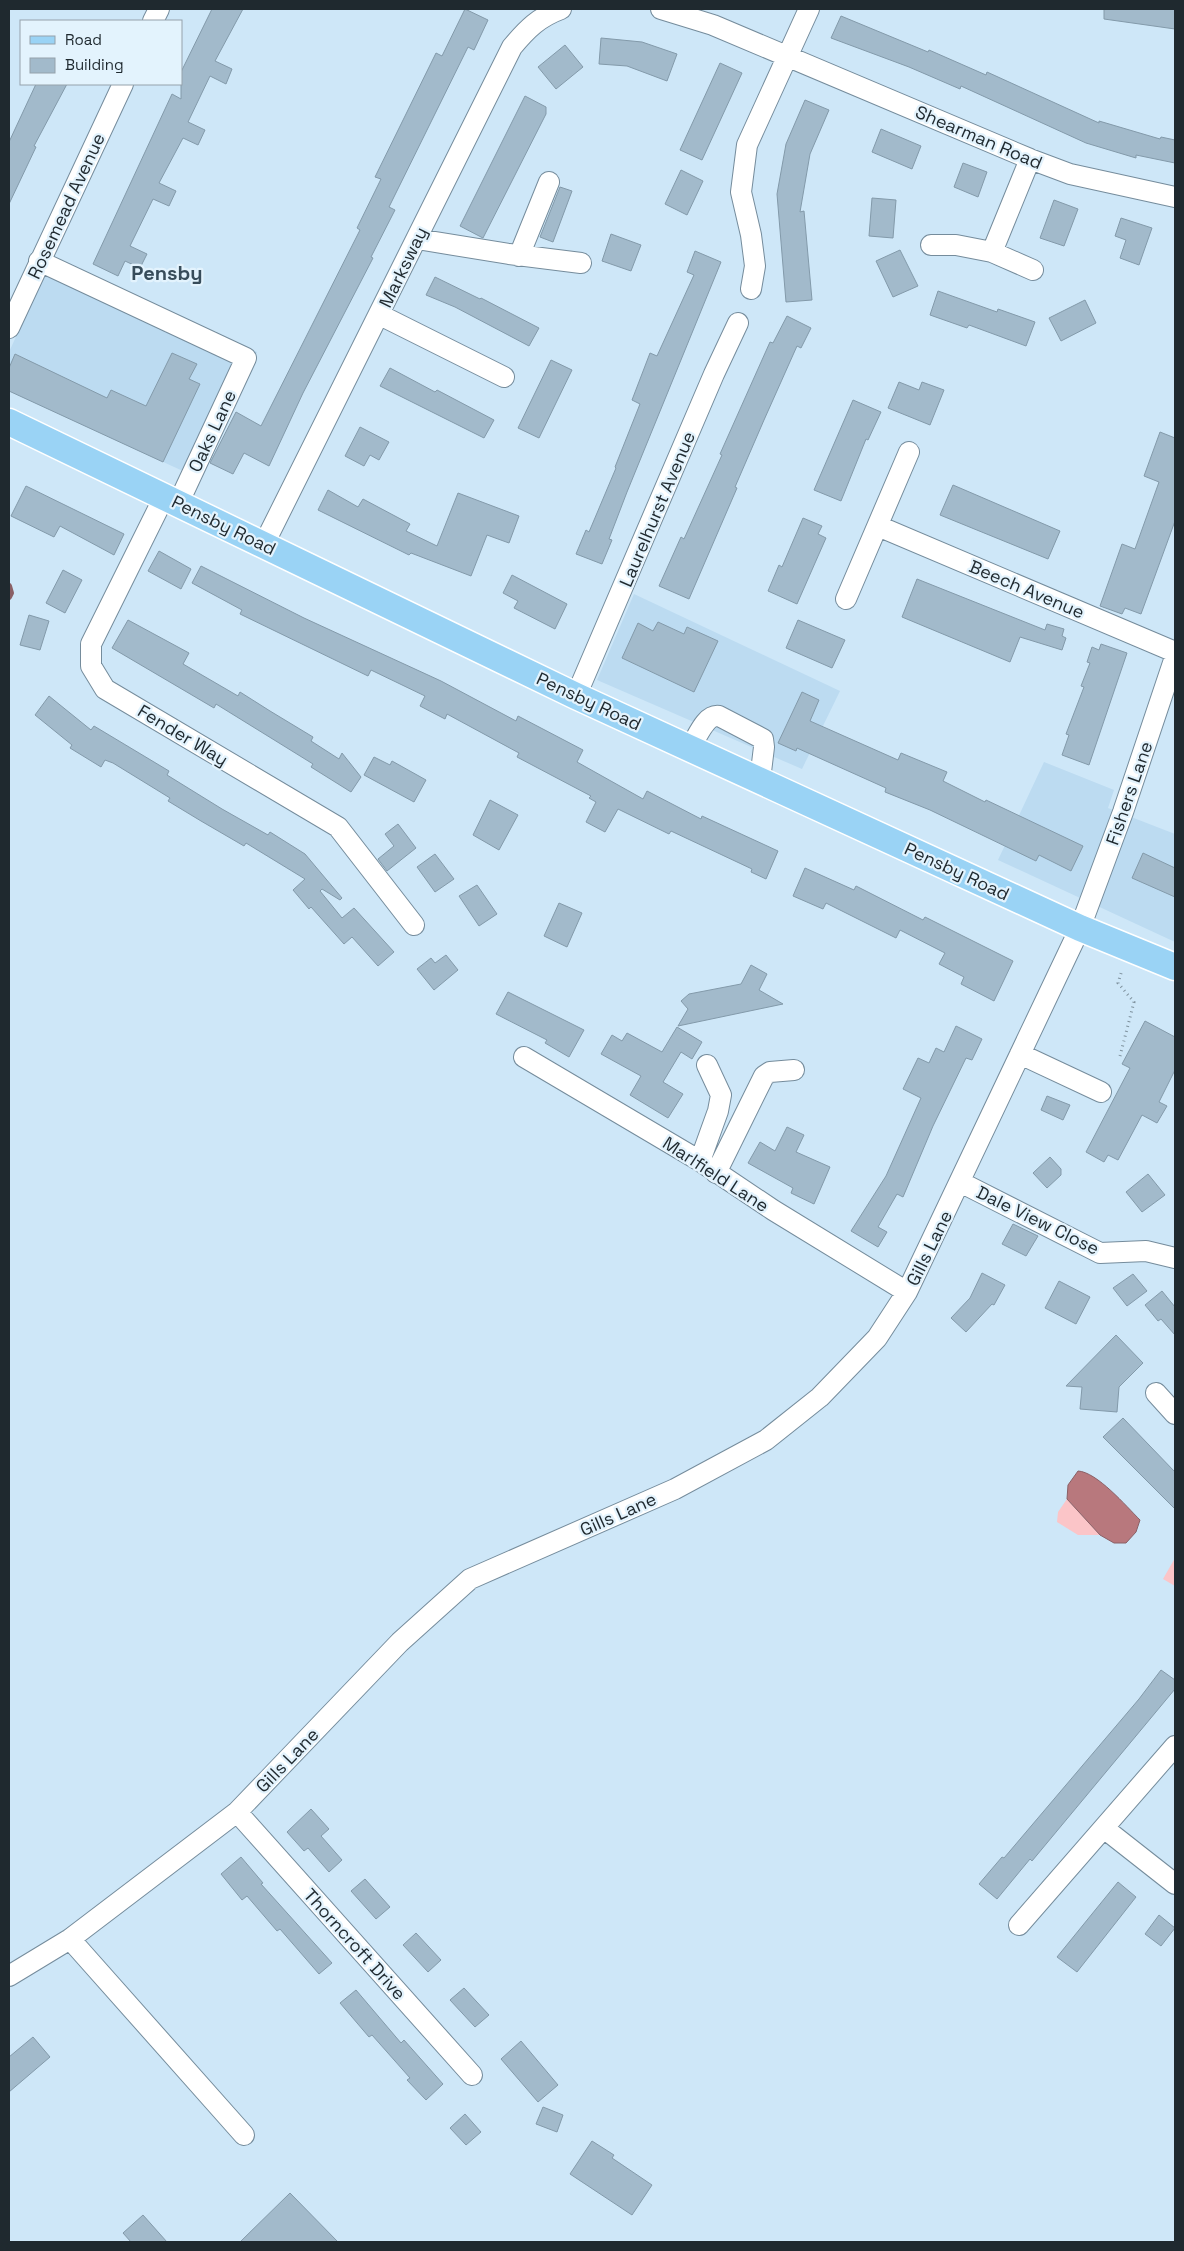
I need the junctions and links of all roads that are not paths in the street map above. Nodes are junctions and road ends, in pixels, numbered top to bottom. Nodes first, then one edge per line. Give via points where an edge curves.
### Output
1 (561, 9) edge
2 (660, 9) edge
3 (809, 9) edge
4 (788, 56) junction
5 (123, 85) edge
6 (1030, 159) junction
7 (549, 182) dead end
8 (1175, 197) edge
9 (417, 239) junction
10 (931, 244) dead end
11 (992, 252) junction
12 (519, 256) junction
13 (39, 261) junction
14 (581, 263) dead end
15 (1033, 270) dead end
16 (751, 289) dead end
17 (380, 315) junction
18 (738, 323) dead end
19 (9, 328) edge
20 (504, 377) dead end
21 (9, 422) edge
22 (909, 452) dead end
23 (171, 500) junction
24 (878, 526) junction
25 (264, 544) junction
26 (846, 599) dead end
27 (1175, 652) edge
28 (1175, 657) edge
29 (576, 696) junction
30 (690, 748) junction
31 (760, 780) junction
32 (414, 925) dead end
33 (1080, 928) junction
34 (1175, 967) edge
35 (1020, 1054) junction
36 (524, 1057) dead end
37 (707, 1065) dead end
38 (794, 1070) dead end
39 (1100, 1092) dead end
40 (700, 1161) junction
41 (716, 1173) junction
42 (960, 1182) junction
43 (1175, 1258) edge
44 (907, 1292) junction
45 (1156, 1393) dead end
46 (1175, 1414) edge
47 (1175, 1746) edge
48 (237, 1812) junction
49 (1105, 1829) junction
50 (1175, 1884) edge
51 (1019, 1925) dead end
52 (70, 1939) junction
53 (9, 1976) edge
54 (472, 2075) dead end
55 (244, 2135) dead end

1 - 9 street, Marksway via 530,25 512,47
2 - 4 street via 713,25
3 - 4 street
4 - 6 street, Shearman Road
4 - 16 street via 747,145 741,192 755,266
5 - 13 street, Rosemead Avenue
6 - 8 street, Shearman Road via 1070,174
6 - 11 street
7 - 12 street
9 - 12 street
9 - 17 street, Marksway
10 - 11 street
11 - 15 street
12 - 14 street
13 - 19 street, Rosemead Avenue
13 - 23 street, Oaks Lane via 246,358
17 - 20 street
17 - 25 street, Marksway
18 - 29 street, Laurelhurst Avenue
21 - 23 main road, Pensby Road
22 - 24 street
23 - 25 main road, Pensby Road
23 - 32 street, Fender Way via 91,644 91,666 104,689 338,827
24 - 26 street
24 - 27 street, Beech Avenue
25 - 29 main road, Pensby Road
28 - 33 street, Fishers Lane
29 - 30 main road, Pensby Road
30 - 31 main road, Pensby Road
30 - 31 street via 708,720 719,716 763,739
31 - 33 main road, Pensby Road
33 - 34 main road, Pensby Road
33 - 35 street, Gills Lane
35 - 39 street
35 - 42 street, Gills Lane
36 - 40 street, Marlfield Lane
37 - 40 street via 721,1095
38 - 41 street via 770,1072 764,1076
40 - 41 street, Marlfield Lane
41 - 44 street, Marlfield Lane
42 - 43 street, Dale View Close via 1100,1253 1146,1251
42 - 44 street, Gills Lane
44 - 48 street, Gills Lane via 877,1338 820,1397 766,1440 674,1489 470,1579 400,1642
45 - 46 street
47 - 49 street
48 - 52 street, Gills Lane
48 - 54 street, Thorncroft Drive
49 - 50 street
49 - 51 street
52 - 53 street, Gills Lane
52 - 55 street

